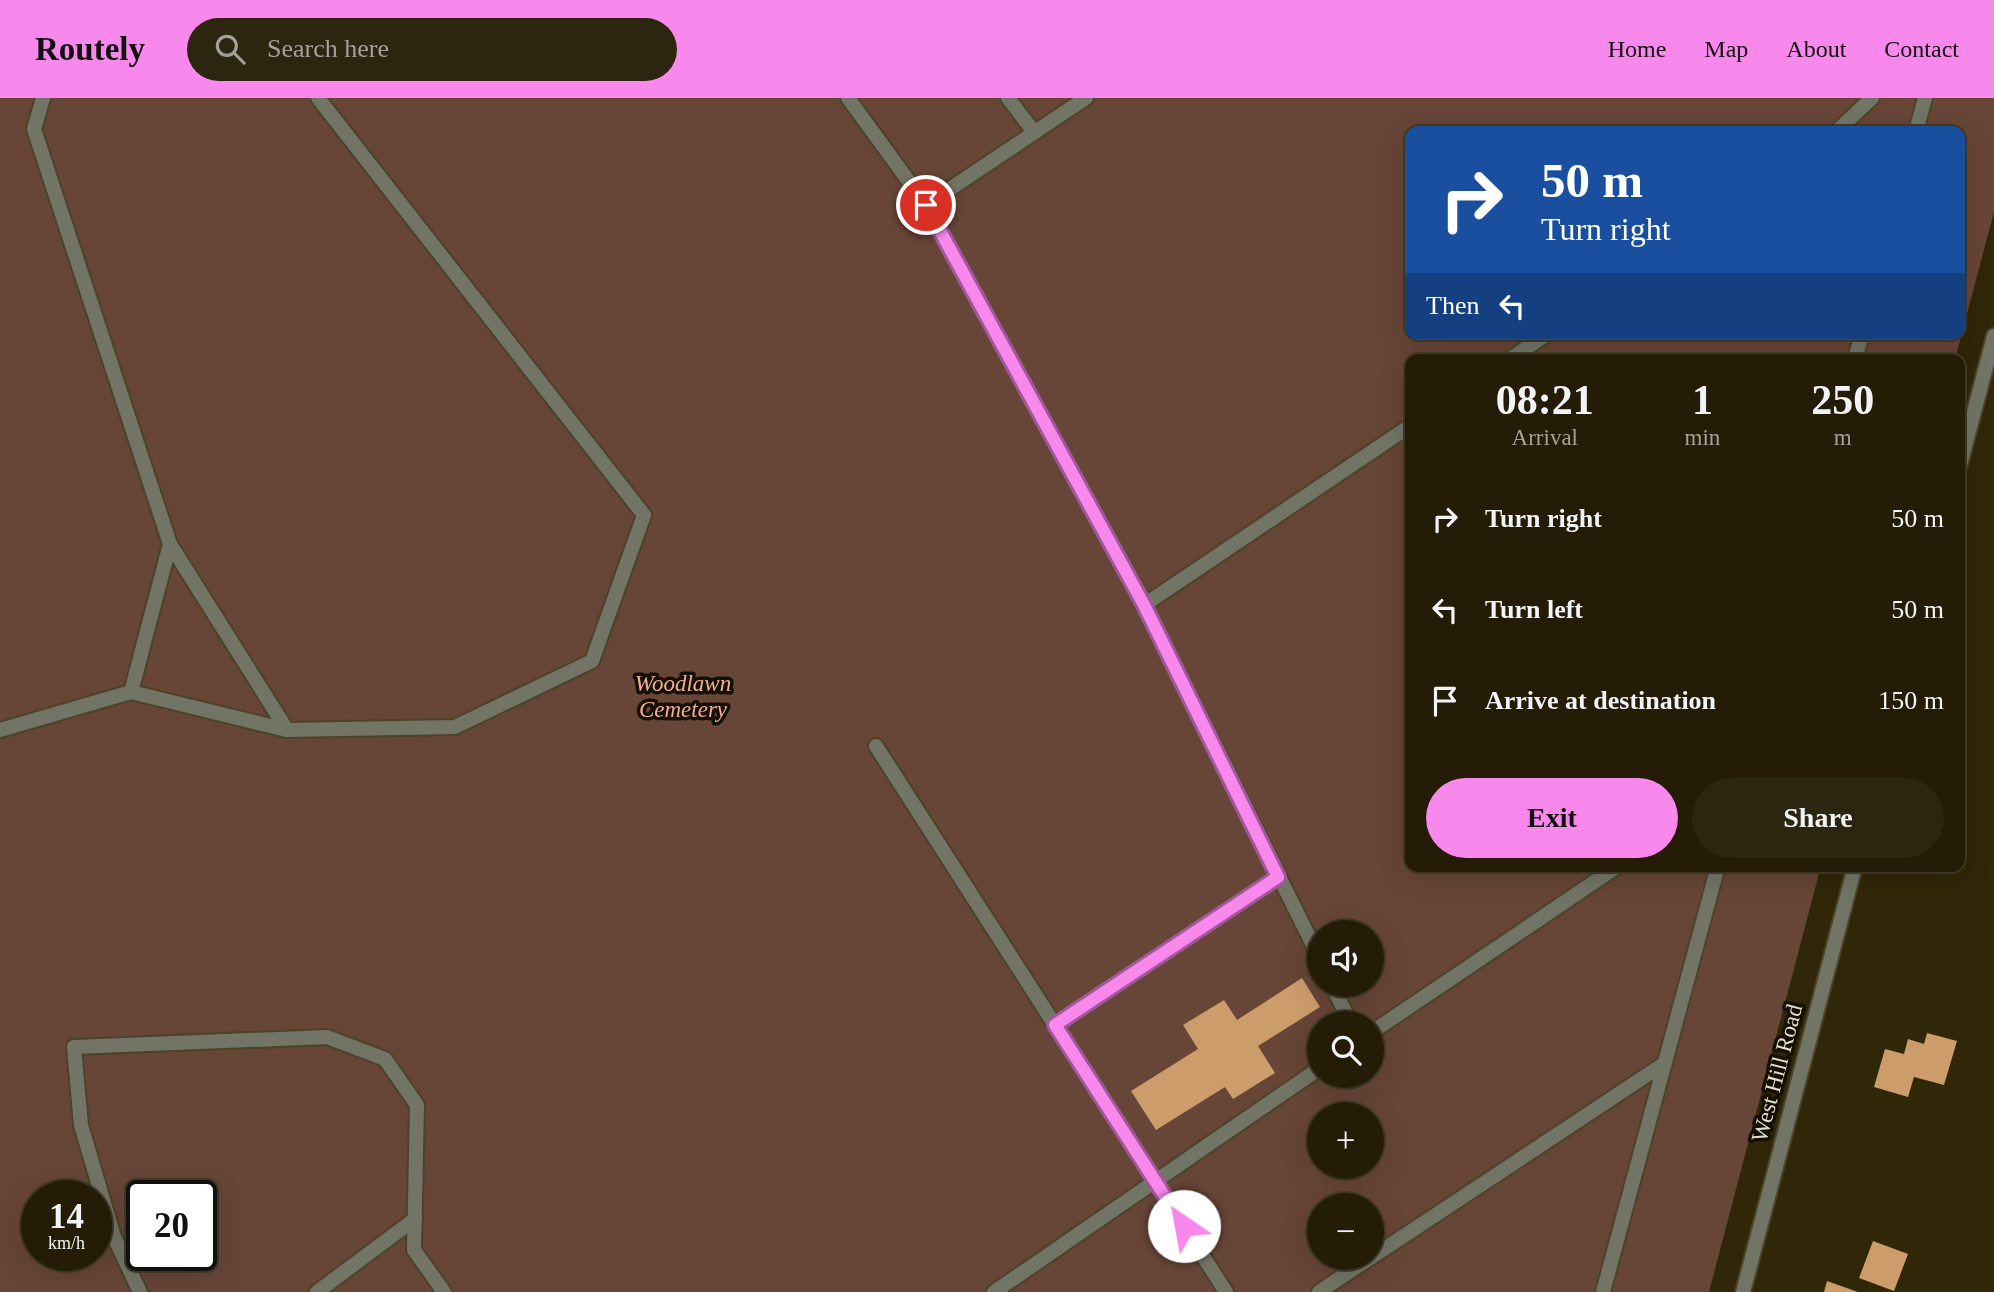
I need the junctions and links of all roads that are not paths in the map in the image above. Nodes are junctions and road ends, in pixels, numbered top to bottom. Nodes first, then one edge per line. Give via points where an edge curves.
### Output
1 (43, 98) edge
2 (318, 98) edge
3 (848, 98) edge
4 (1008, 98) edge
5 (1086, 98) edge
6 (1872, 98) edge
7 (1925, 98) edge
8 (1842, 126) edge
9 (1917, 126) edge
10 (1034, 132) junction
11 (926, 205) junction
12 (1994, 336) edge
13 (1538, 340) edge
14 (1517, 354) edge
15 (1405, 429) edge
16 (1965, 446) edge
17 (170, 544) junction
18 (1144, 605) junction
19 (131, 692) junction
20 (0, 730) edge
21 (287, 730) junction
22 (876, 747) dead end
23 (1609, 872) edge
24 (1716, 872) edge
25 (1853, 872) edge
26 (1278, 877) junction
27 (1307, 934) edge
28 (1384, 1024) edge
29 (1055, 1025) junction
30 (1665, 1063) junction
31 (1307, 1077) edge
32 (1155, 1181) junction
33 (415, 1219) junction
34 (1384, 1248) edge
35 (1352, 1270) edge
36 (139, 1292) edge
37 (317, 1292) edge
38 (444, 1292) edge
39 (994, 1292) edge
40 (1226, 1292) edge
41 (1319, 1292) edge
42 (1603, 1292) edge
43 (1743, 1292) edge

1 - 17 street via 34,128
2 - 21 street via 644,515 592,661 455,727
3 - 11 street
4 - 10 street
5 - 10 street
6 - 8 street
7 - 9 street
10 - 11 street
11 - 18 street
12 - 16 street
13 - 14 street
15 - 18 street
17 - 19 street
17 - 21 street
18 - 26 street
19 - 20 street
19 - 21 street
22 - 29 street
23 - 28 street
24 - 30 street
25 - 43 street, West Hill Road
26 - 27 street
26 - 29 street
29 - 32 street
30 - 34 street
30 - 42 street
31 - 32 street
32 - 39 street
32 - 40 street
33 - 36 street via 417,1105 385,1059 327,1037 74,1047 81,1125 114,1237
33 - 37 street
33 - 38 street via 414,1250
35 - 41 street

